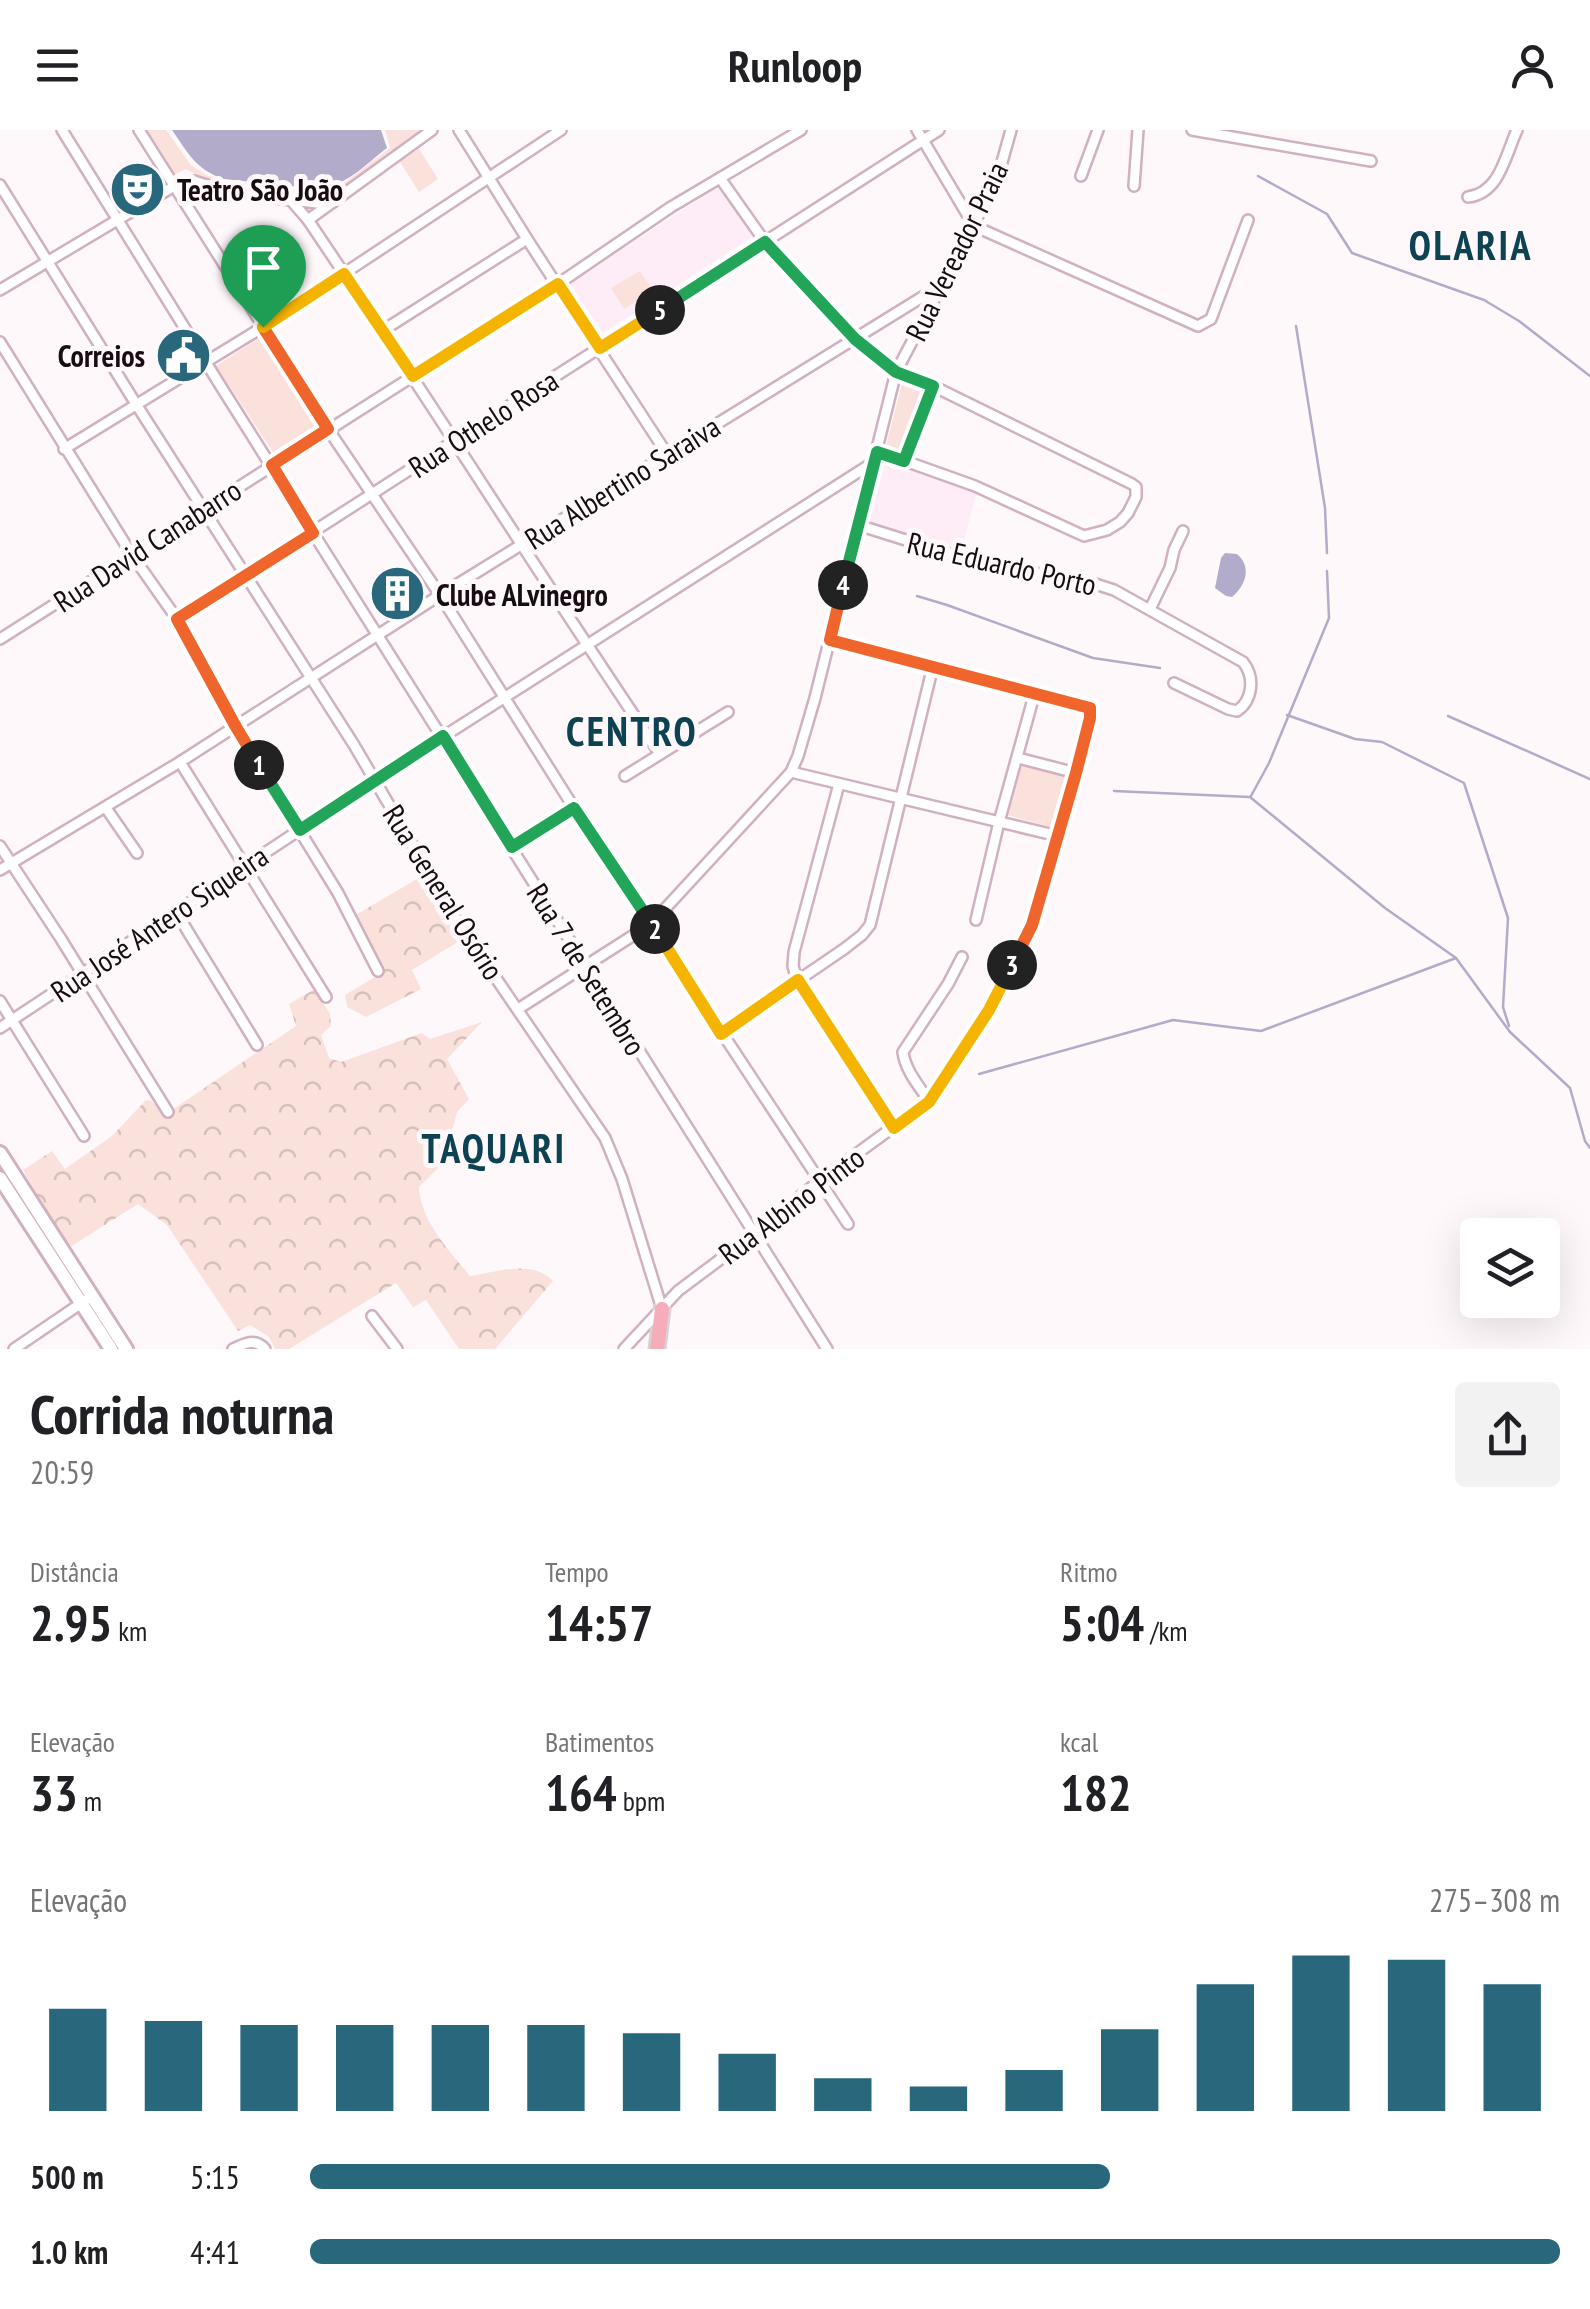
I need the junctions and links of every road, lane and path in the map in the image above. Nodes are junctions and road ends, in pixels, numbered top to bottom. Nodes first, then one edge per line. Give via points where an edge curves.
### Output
1 (62, 130) edge
2 (138, 130) edge
3 (432, 130) edge
4 (460, 130) edge
5 (562, 130) edge
6 (801, 130) edge
7 (917, 130) edge
8 (940, 130) edge
9 (1011, 130) edge
10 (1098, 130) edge
11 (1138, 130) edge
12 (1192, 130) edge
13 (1516, 130) edge
14 (924, 140) junction
15 (1371, 161) dead end
16 (1081, 176) dead end
17 (489, 178) junction
18 (720, 178) junction
19 (0, 185) edge
20 (1134, 186) dead end
21 (174, 187) junction
22 (1468, 197) dead end
23 (289, 198) junction
24 (333, 202) junction
25 (118, 220) junction
26 (308, 220) junction
27 (1248, 220) dead end
28 (974, 226) junction
29 (527, 239) junction
30 (765, 242) junction
31 (48, 262) junction
32 (344, 274) junction
33 (558, 284) junction
34 (940, 286) junction
35 (0, 290) edge
36 (263, 327) junction
37 (382, 331) junction
38 (855, 339) junction
39 (0, 342) edge
40 (600, 348) junction
41 (206, 362) junction
42 (896, 372) junction
43 (413, 376) junction
44 (933, 386) junction
45 (136, 404) junction
46 (328, 429) junction
47 (456, 441) junction
48 (64, 448) junction
49 (667, 454) junction
50 (875, 457) junction
51 (904, 461) junction
52 (272, 465) junction
53 (373, 494) junction
54 (204, 508) junction
55 (858, 525) junction
56 (1183, 531) dead end
57 (313, 533) junction
58 (523, 544) junction
59 (132, 555) junction
60 (247, 574) junction
61 (440, 594) junction
62 (1150, 609) junction
63 (177, 619) junction
64 (376, 634) junction
65 (0, 639) edge
66 (830, 640) junction
67 (586, 645) junction
68 (933, 666) junction
69 (312, 677) junction
70 (1174, 683) dead end
71 (1035, 692) junction
72 (504, 698) junction
73 (728, 712) dead end
74 (236, 727) junction
75 (443, 736) junction
76 (660, 754) junction
77 (1018, 758) junction
78 (180, 762) junction
79 (791, 772) junction
80 (1076, 773) junction
81 (625, 776) dead end
82 (375, 780) junction
83 (839, 784) junction
84 (902, 799) junction
85 (106, 808) junction
86 (574, 808) junction
87 (999, 822) junction
88 (300, 830) junction
89 (1058, 836) junction
90 (0, 846) edge
91 (512, 847) junction
92 (137, 853) dead end
93 (11, 863) junction
94 (246, 866) junction
95 (0, 870) edge
96 (176, 912) junction
97 (976, 920) dead end
98 (652, 924) junction
99 (962, 957) dead end
100 (586, 966) junction
101 (378, 971) dead end
102 (82, 974) junction
103 (798, 980) junction
104 (326, 997) dead end
105 (0, 1001) edge
106 (518, 1010) junction
107 (13, 1020) junction
108 (0, 1028) edge
109 (721, 1034) junction
110 (257, 1044) dead end
111 (929, 1102) junction
112 (168, 1112) dead end
113 (894, 1128) junction
114 (84, 1136) dead end
115 (0, 1153) edge
116 (0, 1178) edge
117 (818, 1182) junction
118 (848, 1224) dead end
119 (754, 1234) junction
120 (86, 1299) junction
121 (662, 1309) junction
122 (372, 1316) dead end
123 (264, 1347) edge
124 (14, 1349) edge
125 (111, 1349) edge
126 (126, 1349) edge
127 (234, 1349) edge
128 (396, 1349) edge
129 (624, 1349) edge
130 (657, 1349) edge
131 (826, 1349) edge

1 - 25 street, Rua 7 de Setembro
2 - 21 street
3 - 24 street
4 - 17 street
5 - 17 street
6 - 18 street, Rua David Canabarro
7 - 14 street
8 - 14 street, Rua Othelo Rosa
9 - 28 street, Rua Vereador Praia
10 - 16 street
11 - 20 street
12 - 15 street
13 - 22 street via 1490,190
14 - 28 street
14 - 30 street, Rua Othelo Rosa
17 - 29 street
17 - 32 street
18 - 30 street
18 - 33 street, Rua David Canabarro
19 - 31 street, Rua General Osório
21 - 23 street via 194,181 232,193
21 - 25 street
21 - 36 street
23 - 24 street
23 - 26 street
24 - 26 street
25 - 31 street
25 - 41 street, Rua 7 de Setembro
26 - 32 street
27 - 28 street via 1210,319 1198,326
28 - 34 street, Rua Vereador Praia
29 - 33 street
29 - 37 street
30 - 38 street
30 - 40 street, Rua Othelo Rosa
31 - 35 street
31 - 45 street, Rua General Osório
32 - 36 street
32 - 37 street
33 - 40 street
33 - 43 street, Rua David Canabarro
34 - 38 street, Rua Albertino Saraiva
34 - 42 street, Rua Vereador Praia
36 - 41 street
36 - 46 street
37 - 43 street
38 - 42 street
38 - 49 street, Rua Albertino Saraiva
39 - 48 street
40 - 47 street, Rua Othelo Rosa
40 - 49 street
41 - 45 street
41 - 52 street, Rua 7 de Setembro
42 - 44 street
42 - 50 street, Rua Vereador Praia
43 - 46 street, Rua David Canabarro
43 - 47 street
44 - 51 street
44 - 51 street via 1132,484 1136,497 1120,522 1095,534 1077,533
45 - 48 street
45 - 54 street, Rua General Osório
46 - 52 street, Rua David Canabarro
46 - 53 street
47 - 53 street, Rua Othelo Rosa
47 - 58 street
48 - 59 street
49 - 58 street, Rua Albertino Saraiva
50 - 51 street
50 - 55 street, Rua Vereador Praia
50 - 67 street, Rua José Antero Siqueira
52 - 54 street, Rua David Canabarro
52 - 57 street, Rua 7 de Setembro
53 - 57 street, Rua Othelo Rosa
53 - 61 street
54 - 59 street, Rua David Canabarro
54 - 60 street, Rua General Osório
55 - 62 street, Rua Eduardo Porto via 982,564 1092,582
55 - 66 street, Rua Vereador Praia
56 - 62 street
57 - 60 street, Rua Othelo Rosa
57 - 64 street, Rua 7 de Setembro
58 - 61 street, Rua Albertino Saraiva
58 - 67 street
59 - 63 street
59 - 65 street, Rua David Canabarro
60 - 63 street, Rua Othelo Rosa
60 - 69 street, Rua General Osório
61 - 64 street, Rua Albertino Saraiva
61 - 72 street
62 - 70 street, Rua Eduardo Porto via 1244,662 1251,675 1249,694 1237,711
63 - 74 street
64 - 69 street, Rua Albertino Saraiva
64 - 75 street, Rua 7 de Setembro
66 - 68 street
66 - 79 street, Rua Vereador Praia
67 - 72 street, Rua José Antero Siqueira
67 - 76 street
68 - 71 street
68 - 84 street
69 - 74 street, Rua Albertino Saraiva
69 - 82 street, Rua General Osório
71 - 77 street
71 - 80 street, Rua Albino Pinto via 1090,708
72 - 75 street, Rua José Antero Siqueira
72 - 86 street
73 - 76 street
74 - 78 street, Rua Albertino Saraiva
74 - 88 street
75 - 82 street, Rua José Antero Siqueira
75 - 91 street, Rua 7 de Setembro
76 - 81 street
77 - 80 street
77 - 87 street
78 - 85 street, Rua Albertino Saraiva
78 - 94 street
79 - 83 street
79 - 98 street, Rua Vereador Praia
80 - 89 street, Rua Albino Pinto
82 - 88 street, Rua José Antero Siqueira
82 - 106 street, Rua General Osório
83 - 84 street
83 - 103 street via 794,952
84 - 87 street
84 - 103 street via 870,926
85 - 92 street
85 - 93 street, Rua Albertino Saraiva
86 - 91 street
86 - 98 street
87 - 89 street
87 - 97 street
88 - 94 street, Rua José Antero Siqueira
88 - 101 street
89 - 111 street, Rua Albino Pinto via 1032,925 989,1010
90 - 93 street
91 - 100 street, Rua 7 de Setembro
93 - 95 street, Rua Albertino Saraiva
93 - 102 street
94 - 96 street, Rua José Antero Siqueira
94 - 104 street
96 - 102 street, Rua José Antero Siqueira
96 - 110 street
98 - 100 street, Rua Vereador Praia
98 - 109 street
99 - 111 street via 903,1052
100 - 106 street, Rua Vereador Praia
100 - 119 street, Rua 7 de Setembro
102 - 107 street, Rua José Antero Siqueira
102 - 112 street
103 - 109 street
103 - 113 street
105 - 107 street
106 - 121 street, Rua General Osório via 614,1156
107 - 108 street, Rua José Antero Siqueira
107 - 114 street
109 - 117 street
111 - 113 street, Rua Albino Pinto
113 - 117 street, Rua Albino Pinto
115 - 120 street
116 - 120 street
117 - 118 street
117 - 119 street, Rua Albino Pinto
119 - 121 street, Rua Albino Pinto
119 - 131 street, Rua 7 de Setembro
120 - 124 street
120 - 125 street
120 - 126 street
121 - 129 street, Rua Albino Pinto
121 - 130 main road
122 - 128 street
123 - 127 street via 250,1342

